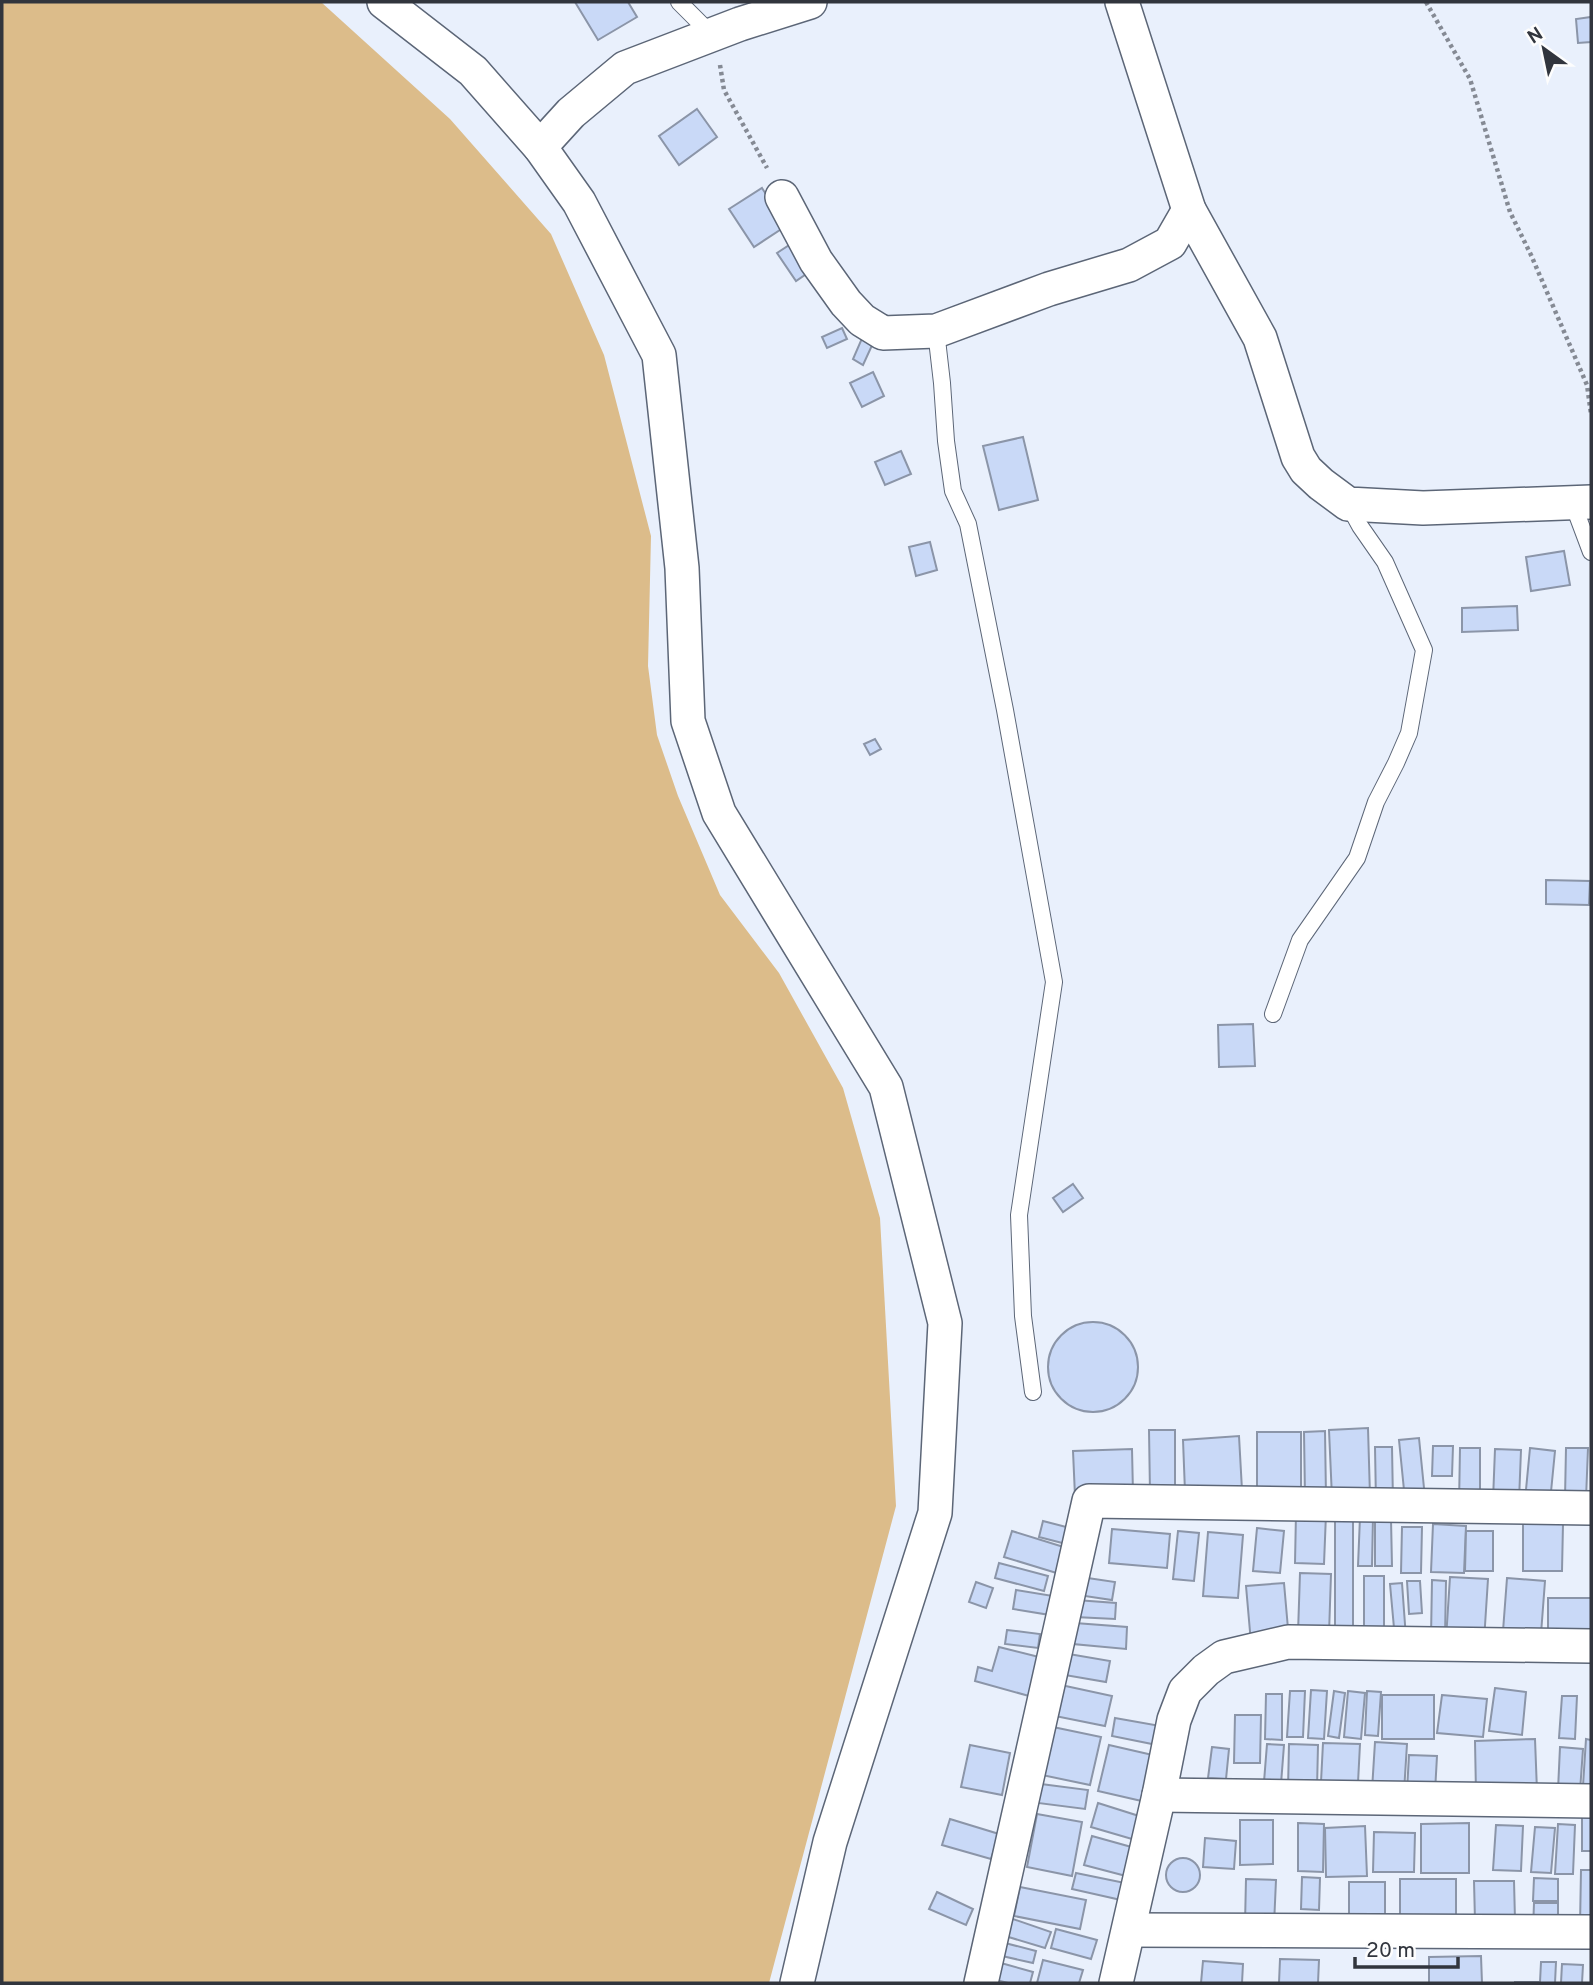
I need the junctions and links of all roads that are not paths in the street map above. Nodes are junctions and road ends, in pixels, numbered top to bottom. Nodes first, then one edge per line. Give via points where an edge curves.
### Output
1 (384, 2) edge
2 (678, 2) edge
3 (810, 2) edge
4 (1122, 2) edge
5 (712, 34) junction
6 (540, 147) junction
7 (782, 197) road end
8 (1189, 210) junction
9 (936, 331) junction
10 (1582, 503) edge
11 (1348, 504) junction
12 (1591, 552) edge
13 (1273, 1014) dead end
14 (1034, 1392) dead end
15 (1591, 1508) edge
16 (1591, 1646) edge
17 (1159, 1795) junction
18 (1591, 1801) edge
19 (1129, 1930) junction
20 (1591, 1932) edge
21 (797, 1983) edge
22 (981, 1983) edge
23 (1116, 1983) edge

1 - 6 street via 473,71
2 - 5 lane
3 - 5 street
4 - 8 street
5 - 6 street via 625,68 571,113
6 - 21 street via 579,202 659,355 682,568 688,721 714,800 886,1087 945,1323 935,1513 830,1842
7 - 9 street via 816,261 862,320 883,333
8 - 9 street via 1170,243 1129,265
8 - 11 street via 1260,338 1298,457 1306,470
9 - 14 lane via 953,491 968,524 1054,982 1019,1215 1022,1306
10 - 11 street via 1423,508
10 - 12 lane
11 - 13 lane via 1385,562 1424,650 1409,733 1376,802 1357,858 1300,940
15 - 22 street via 1089,1501
16 - 17 street via 1288,1642 1224,1657 1185,1691 1174,1720
17 - 18 street
17 - 19 street
19 - 20 street
19 - 23 street

